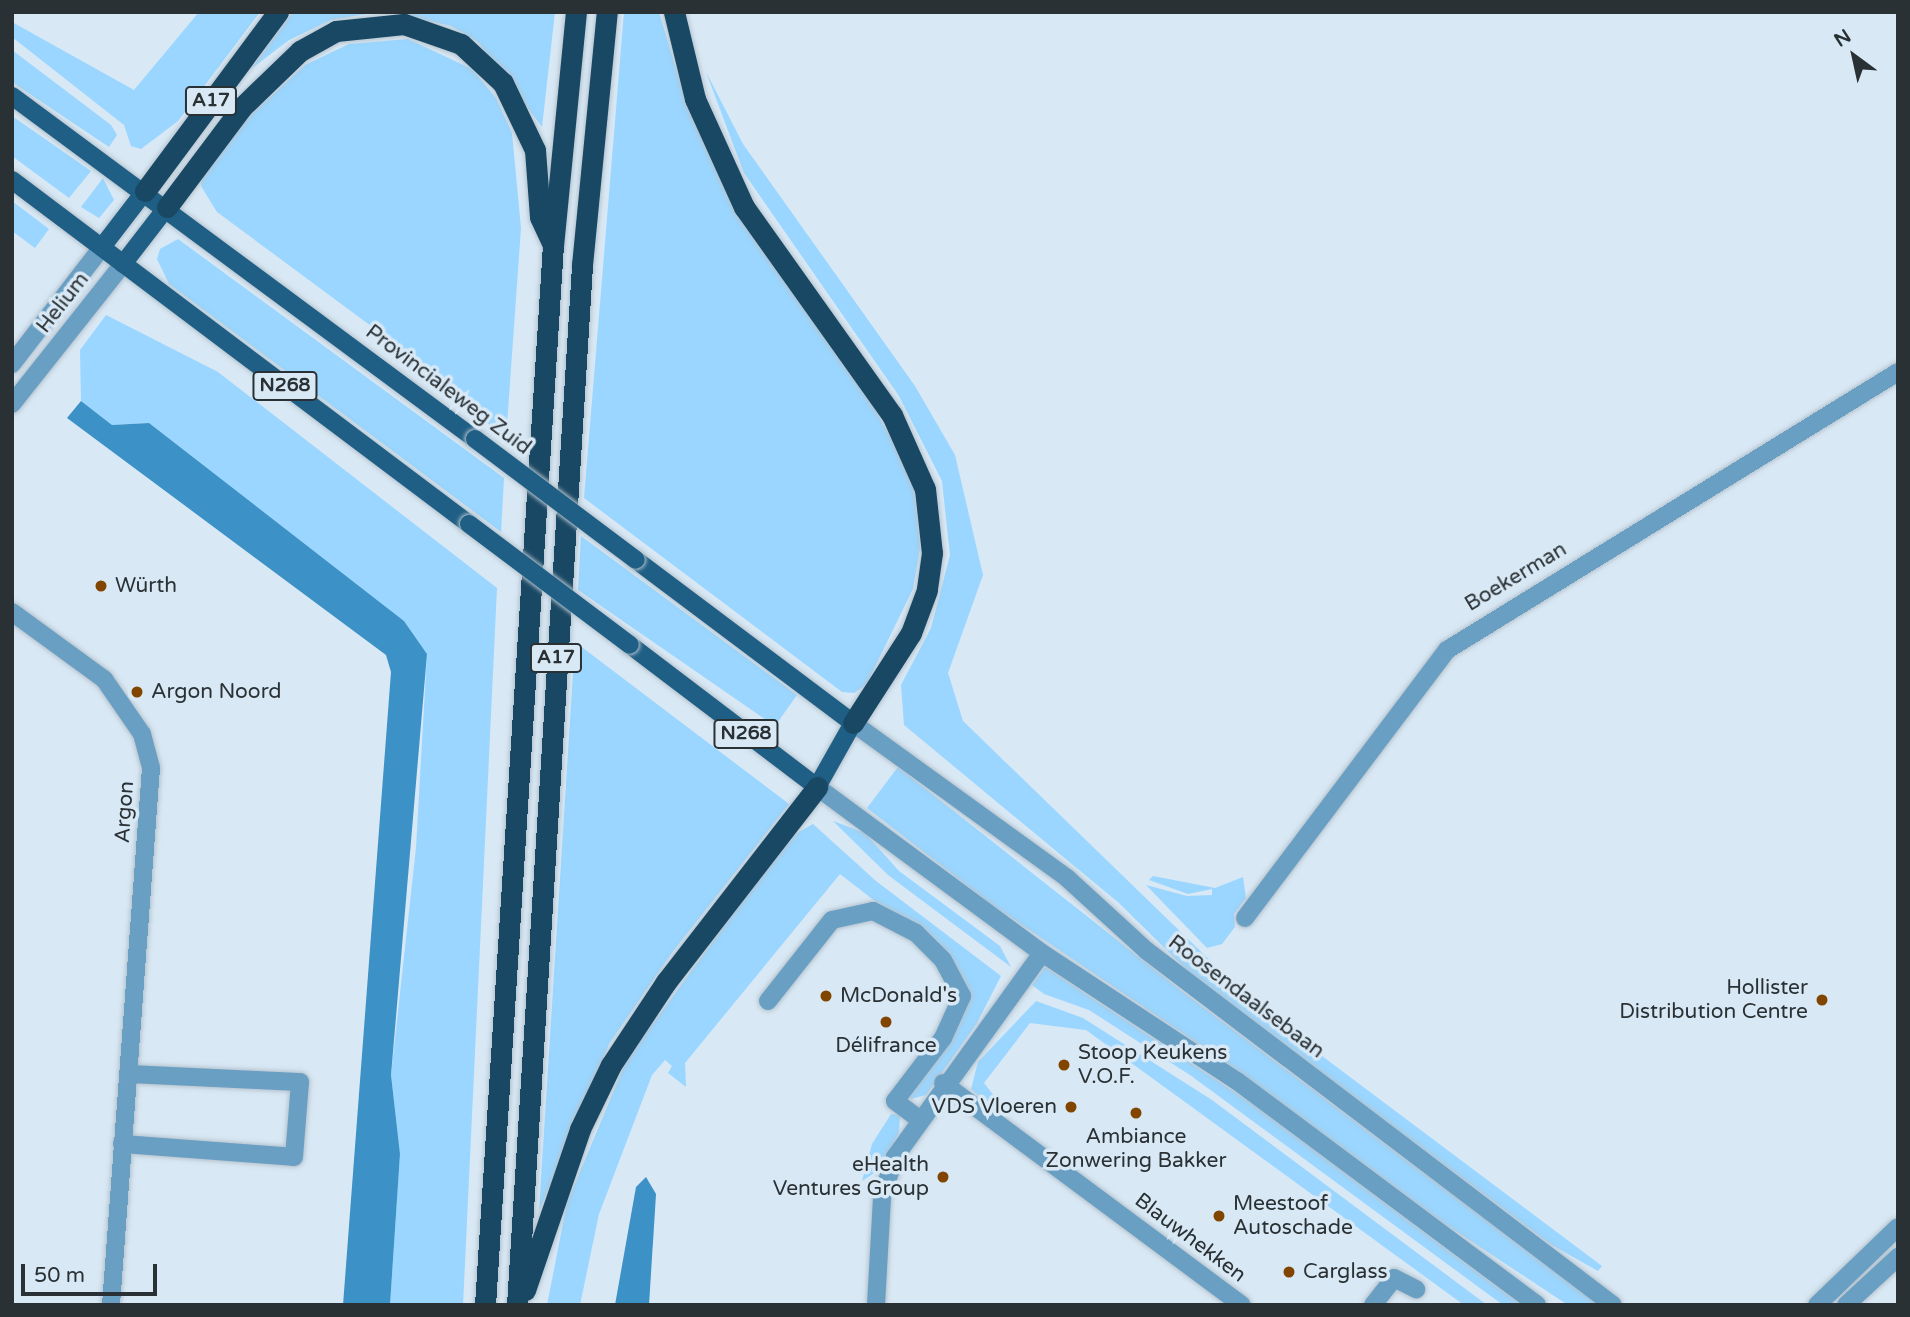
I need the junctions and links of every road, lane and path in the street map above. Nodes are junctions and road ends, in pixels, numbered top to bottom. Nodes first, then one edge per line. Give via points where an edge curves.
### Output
1 (278, 12) edge
2 (576, 12) edge
3 (607, 12) edge
4 (674, 12) edge
5 (12, 96) edge
6 (12, 180) edge
7 (145, 191) junction
8 (167, 207) junction
9 (553, 246) junction
10 (102, 247) junction
11 (123, 264) junction
12 (12, 364) edge
13 (1898, 372) edge
14 (12, 404) edge
15 (12, 612) edge
16 (853, 723) junction
17 (817, 787) junction
18 (1245, 918) dead end
19 (1042, 953) junction
20 (768, 1001) dead end
21 (128, 1074) junction
22 (943, 1083) junction
23 (919, 1119) junction
24 (122, 1144) junction
25 (1898, 1227) edge
26 (1898, 1257) edge
27 (1416, 1289) dead end
28 (111, 1305) edge
29 (485, 1305) edge
30 (519, 1305) edge
31 (876, 1305) edge
32 (1241, 1305) edge
33 (1373, 1305) edge
34 (1536, 1305) edge
35 (1613, 1305) edge
36 (1817, 1305) edge
37 (1846, 1305) edge

1 - 7 highway, A17
2 - 9 highway, A17
3 - 30 highway, A17 via 582,265
4 - 16 highway via 695,99 744,207 892,415 925,489 932,553 927,590 911,633
5 - 7 main road, Provincialeweg Zuid
6 - 10 main road, N268
7 - 8 main road, Provincialeweg Zuid
7 - 10 main road
8 - 9 highway, A17 via 243,107 300,51 336,31 404,24 461,44 503,83 535,150 540,217
8 - 11 main road
8 - 16 main road, Provincialeweg Zuid, bridge
9 - 29 highway, A17
10 - 11 main road, N268
10 - 12 street, Helium
11 - 14 street, Helium
11 - 17 main road, N268, bridge
13 - 18 street, Boekerman via 1447,649
15 - 21 street, Argon via 82,659 118,695 142,734 151,768
16 - 17 main road
16 - 35 street, Roosendaalsebaan
17 - 19 street, N268
17 - 30 highway, A17 via 666,982 611,1066 580,1129
19 - 22 street
19 - 34 street via 1237,1081
20 - 23 street via 832,920 873,911 916,933 943,960 961,996 943,1038 895,1101
21 - 24 street, Argon
21 - 24 street via 300,1082 295,1157
22 - 23 street
22 - 32 street, Blauwhekken
23 - 31 street via 895,1157 882,1196
24 - 28 street, Argon
25 - 36 street
26 - 37 street
27 - 33 street via 1394,1278

